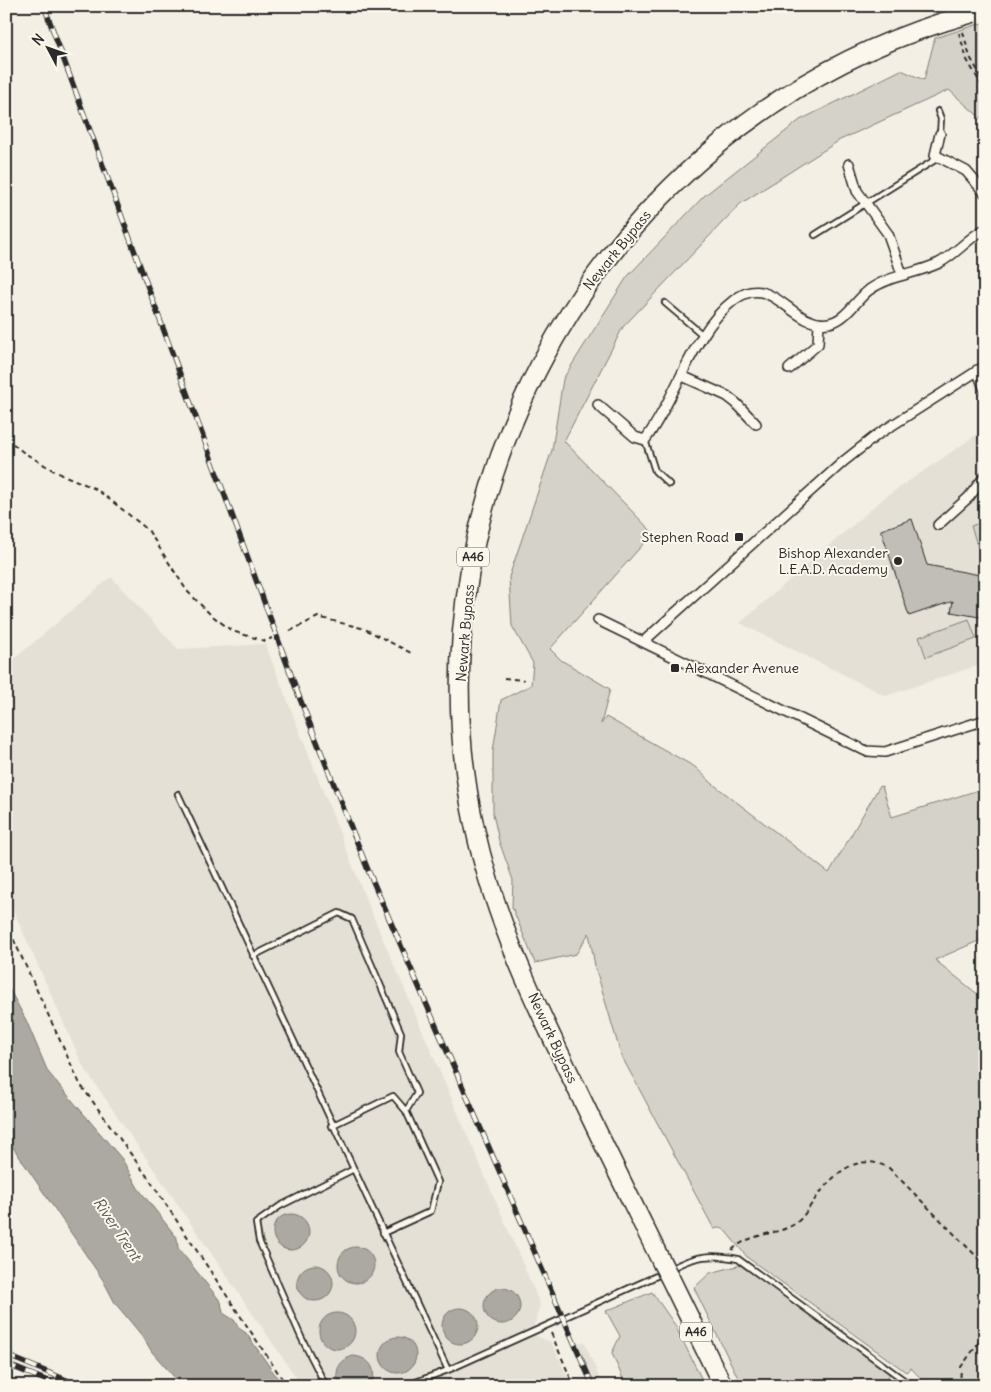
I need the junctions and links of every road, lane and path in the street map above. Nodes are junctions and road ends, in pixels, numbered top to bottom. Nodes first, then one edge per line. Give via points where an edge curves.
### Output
1 (979, 12) edge
2 (950, 24) junction
3 (962, 32) dead end
4 (985, 83) edge
5 (985, 91) edge
6 (938, 110) dead end
7 (940, 134) joint
8 (936, 156) junction
9 (848, 164) dead end
10 (985, 193) edge
11 (865, 202) junction
12 (985, 229) edge
13 (815, 235) dead end
14 (902, 274) junction
15 (665, 303) dead end
16 (819, 323) junction
17 (704, 336) junction
18 (981, 368) edge
19 (789, 369) dead end
20 (682, 376) junction
21 (985, 390) edge
22 (598, 405) dead end
23 (756, 424) dead end
24 (6, 438) edge
25 (645, 440) junction
26 (985, 476) edge
27 (669, 484) dead end
28 (938, 525) dead end
29 (598, 620) dead end
30 (290, 630) dead end
31 (272, 638) dead end
32 (643, 642) junction
33 (413, 654) dead end
34 (504, 678) dead end
35 (524, 680) dead end
36 (985, 720) edge
37 (178, 794) dead end
38 (6, 923) edge
39 (253, 956) junction
40 (406, 1111) junction
41 (332, 1126) junction
42 (352, 1170) junction
43 (383, 1234) junction
44 (725, 1257) junction
45 (985, 1265) edge
46 (985, 1334) edge
47 (554, 1341) dead end
48 (448, 1370) junction
49 (287, 1386) edge
50 (326, 1386) edge
51 (405, 1386) edge
52 (574, 1386) edge
53 (723, 1386) edge
54 (912, 1386) edge
55 (960, 1386) edge

1 - 2 highway, Newark Bypass / A46, bridge
2 - 5 path
2 - 53 highway, Newark Bypass / A46 via 868,51 760,113 717,145 630,230 592,278 536,370 501,452 475,549 463,624 461,713 475,827 490,889 511,947 551,1037
3 - 4 path via 970,57
6 - 7 lane
7 - 8 street
8 - 10 street via 966,171
8 - 11 lane
9 - 11 street
11 - 13 lane
11 - 14 street via 888,234
12 - 14 street via 940,262 917,272
14 - 16 street via 868,290 834,322
15 - 17 lane
16 - 17 street via 806,320 770,294 749,293 734,300
16 - 19 street via 818,344
17 - 20 street
18 - 21 street
18 - 32 street via 877,435 844,461
20 - 23 street via 727,396
20 - 25 street via 662,418
22 - 25 street via 635,436
24 - 31 path via 56,472 96,489 148,530 187,591 217,620 232,630 265,641
25 - 27 lane via 655,471
26 - 28 street via 969,497
29 - 32 street
30 - 33 path via 318,617 364,629
32 - 36 street via 866,751 885,752
34 - 35 path
37 - 39 lane
38 - 49 path via 80,1084 149,1179
39 - 40 lane via 339,914 352,919 401,1033 398,1052 416,1093
39 - 41 lane
40 - 41 lane via 393,1096
40 - 43 lane via 438,1182 431,1211
41 - 42 lane
42 - 43 lane
42 - 50 lane via 280,1206 256,1223 263,1250
43 - 48 lane
44 - 45 path via 745,1240 798,1222 831,1178 849,1165 871,1162 888,1168
44 - 48 lane via 711,1255 681,1263 647,1282
44 - 54 lane via 738,1259
46 - 55 path via 961,1368
47 - 52 path
48 - 51 lane

